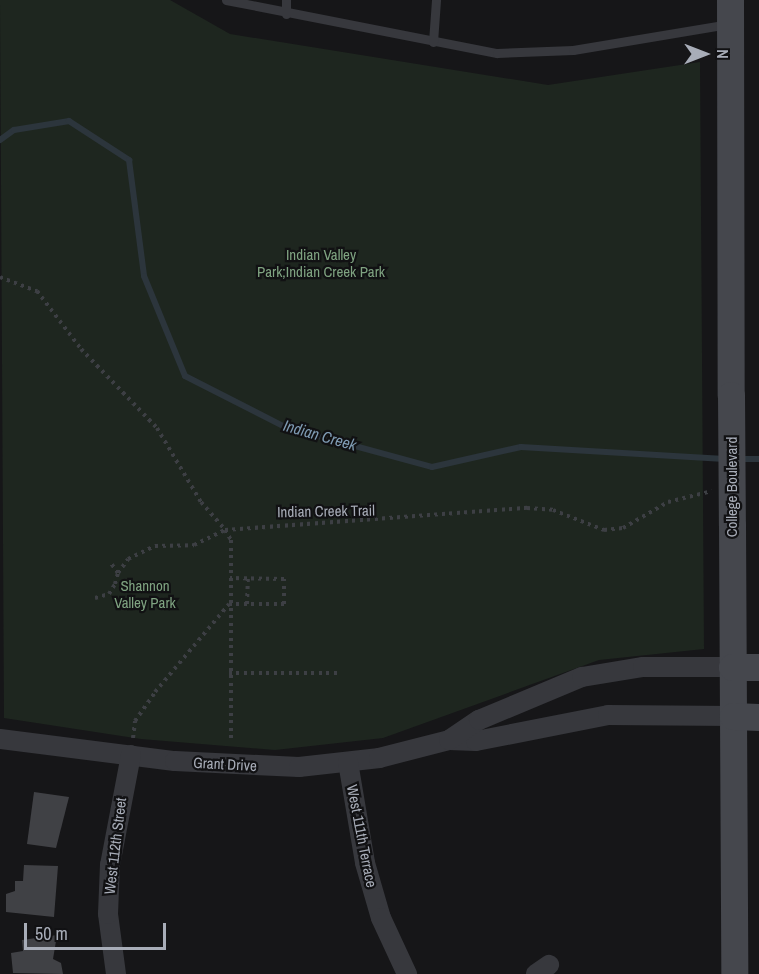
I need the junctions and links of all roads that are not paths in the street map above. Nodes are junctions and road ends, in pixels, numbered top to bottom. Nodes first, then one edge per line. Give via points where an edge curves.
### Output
1 (226, 0) edge
2 (286, 0) edge
3 (436, 0) edge
4 (730, 12) edge
5 (286, 14) junction
6 (433, 42) junction
7 (732, 667) junction
8 (759, 667) edge
9 (746, 716) edge
10 (0, 739) edge
11 (449, 740) junction
12 (131, 755) junction
13 (348, 762) junction
14 (116, 974) edge
15 (408, 974) edge
16 (734, 974) edge

1 - 5 lane
2 - 5 lane
3 - 6 lane
4 - 6 lane via 573,50 497,53
4 - 7 main road, College Boulevard, bridge
5 - 6 lane
7 - 8 main road
7 - 9 main road, College Boulevard
7 - 11 street, Grant Drive via 643,667 582,677 480,720
9 - 11 street, Grant Drive via 608,715 476,741
9 - 16 main road, College Boulevard
10 - 12 street, Grant Drive
11 - 13 street, Grant Drive
12 - 13 street, Grant Drive via 237,767
12 - 14 street, West 112th Street via 110,865 108,914
13 - 15 street, West 111th Terrace via 364,863 381,918

